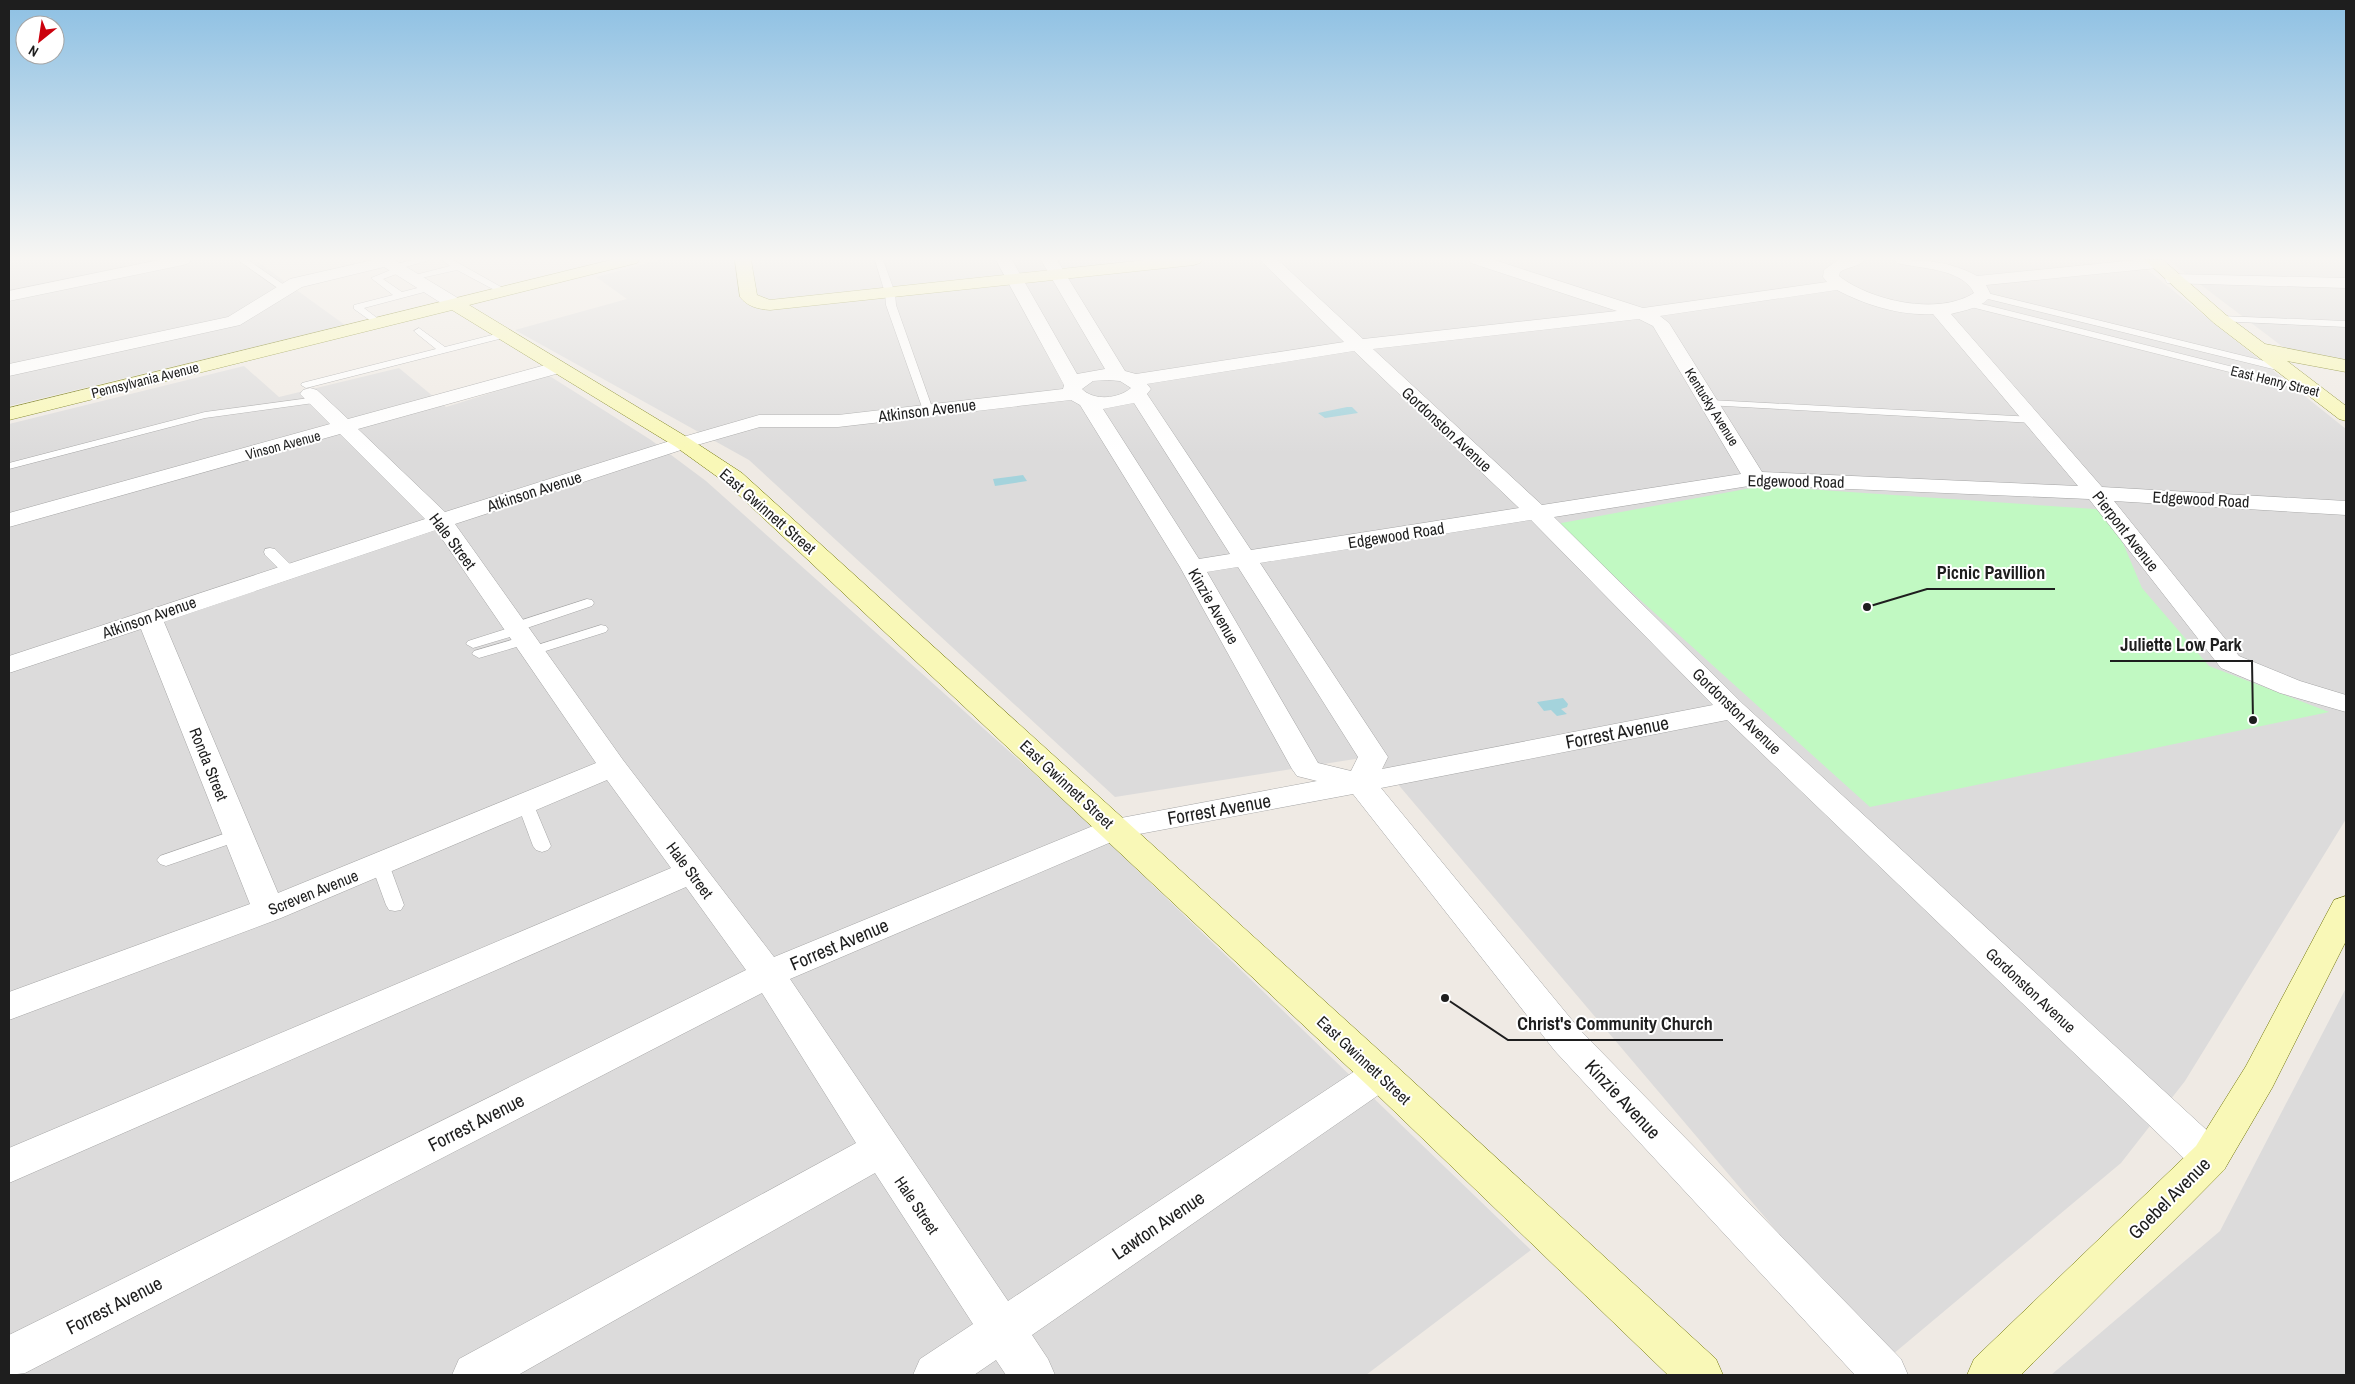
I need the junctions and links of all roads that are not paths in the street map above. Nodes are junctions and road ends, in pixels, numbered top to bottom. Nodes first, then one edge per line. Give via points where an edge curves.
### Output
1 (218, 325) edge
2 (372, 325) edge
3 (488, 325) edge
4 (898, 325) edge
5 (1041, 325) edge
6 (1092, 325) edge
7 (1336, 325) edge
8 (1539, 325) edge
9 (1661, 325) edge
10 (1951, 325) edge
11 (2083, 325) edge
12 (2104, 325) edge
13 (2227, 325) edge
14 (419, 331) dead end
15 (504, 335) junction
16 (2251, 344) junction
17 (1358, 345) junction
18 (443, 350) junction
19 (2346, 366) edge
20 (556, 368) junction
21 (2285, 368) junction
22 (9, 370) edge
23 (2346, 370) edge
24 (1130, 383) junction
25 (2313, 390) junction
26 (311, 393) junction
27 (1079, 393) junction
28 (2346, 399) edge
29 (1710, 404) junction
30 (928, 410) junction
31 (9, 414) edge
32 (2346, 415) edge
33 (2034, 420) junction
34 (346, 428) junction
35 (683, 443) junction
36 (9, 466) edge
37 (1755, 478) junction
38 (2096, 493) junction
39 (2346, 508) edge
40 (1536, 512) junction
41 (9, 520) edge
42 (441, 521) junction
43 (270, 552) dead end
44 (1244, 559) junction
45 (1192, 567) junction
46 (289, 571) junction
47 (587, 603) dead end
48 (149, 617) junction
49 (602, 629) dead end
50 (523, 637) junction
51 (476, 649) dead end
52 (9, 665) edge
53 (2346, 704) edge
54 (1733, 710) junction
55 (613, 767) junction
56 (1360, 783) junction
57 (525, 804) junction
58 (1116, 828) junction
59 (238, 835) junction
60 (542, 846) dead end
61 (166, 860) dead end
62 (380, 864) junction
63 (691, 872) junction
64 (395, 906) dead end
65 (2346, 908) edge
66 (269, 910) junction
67 (768, 974) junction
68 (9, 1006) edge
69 (1380, 1074) junction
70 (881, 1149) junction
71 (2210, 1158) junction
72 (9, 1166) edge
73 (1002, 1331) junction
74 (9, 1358) edge
75 (475, 1375) edge
76 (936, 1375) edge
77 (1032, 1375) edge
78 (1700, 1375) edge
79 (1885, 1375) edge
80 (1990, 1375) edge

1 - 22 street
2 - 31 main road, Pennsylvania Avenue
3 - 15 main road, East Gwinnett Street
4 - 30 lane
5 - 27 street, Kinzie Avenue
6 - 24 street
7 - 17 street, Gordonston Avenue
8 - 17 street, Atkinson Avenue
9 - 29 street, Kentucky Avenue
10 - 33 street, Pierpont Avenue
11 - 25 lane, East Henry Street
12 - 21 lane
13 - 16 main road
14 - 18 lane
15 - 18 lane
15 - 20 main road, East Gwinnett Street
16 - 19 main road via 2286,355
16 - 21 main road
17 - 24 street, Atkinson Avenue
17 - 40 street, Gordonston Avenue
18 - 26 lane
20 - 34 street, Vinson Avenue
20 - 35 main road, East Gwinnett Street
21 - 23 main road
21 - 25 main road
24 - 27 street, Atkinson Avenue via 1097,375 1087,377
24 - 27 street, Atkinson Avenue via 1131,398 1110,403
24 - 44 street
25 - 28 main road, East Henry Street
25 - 32 main road
26 - 34 street, Hale Street
26 - 36 lane via 205,415
27 - 30 street, Atkinson Avenue
27 - 45 street, Kinzie Avenue
29 - 33 lane
29 - 37 street, Kentucky Avenue
30 - 35 street, Atkinson Avenue via 838,421 758,422
33 - 38 street, Pierpont Avenue
34 - 41 street, Vinson Avenue
34 - 42 street, Hale Street
35 - 42 street, Atkinson Avenue
35 - 58 main road, East Gwinnett Street via 734,478
37 - 38 street, Edgewood Road
37 - 40 street, Edgewood Road
38 - 39 street, Edgewood Road
38 - 53 street, Pierpont Avenue via 2230,662 2290,687
40 - 44 street, Edgewood Road
40 - 54 street, Gordonston Avenue
42 - 46 street, Atkinson Avenue
42 - 50 street, Hale Street
43 - 46 lane
44 - 45 street, Edgewood Road
44 - 56 street via 1373,757
45 - 56 street, Kinzie Avenue via 1307,769
46 - 48 street, Atkinson Avenue
47 - 50 lane
48 - 52 street, Atkinson Avenue
48 - 59 street, Ronda Street
49 - 50 lane
50 - 51 lane
50 - 55 street, Hale Street
54 - 56 street, Forrest Avenue
54 - 71 street, Gordonston Avenue
55 - 57 street, Screven Avenue
55 - 63 street, Hale Street
56 - 58 street, Forrest Avenue
56 - 79 street, Kinzie Avenue via 1568,1041
57 - 60 lane
57 - 62 street, Screven Avenue
58 - 67 street, Forrest Avenue
58 - 69 main road, East Gwinnett Street
59 - 61 lane
59 - 66 street, Ronda Street
62 - 64 lane
62 - 66 street, Screven Avenue
63 - 67 street, Hale Street
63 - 72 street
65 - 71 main road, Goebel Avenue via 2259,1077
66 - 68 street, Screven Avenue
67 - 70 street, Hale Street
67 - 74 street, Forrest Avenue
69 - 73 street, Lawton Avenue
69 - 78 main road, East Gwinnett Street
70 - 73 street, Hale Street
70 - 75 street
71 - 80 main road, Goebel Avenue
73 - 76 street, Lawton Avenue
73 - 77 street, Hale Street

